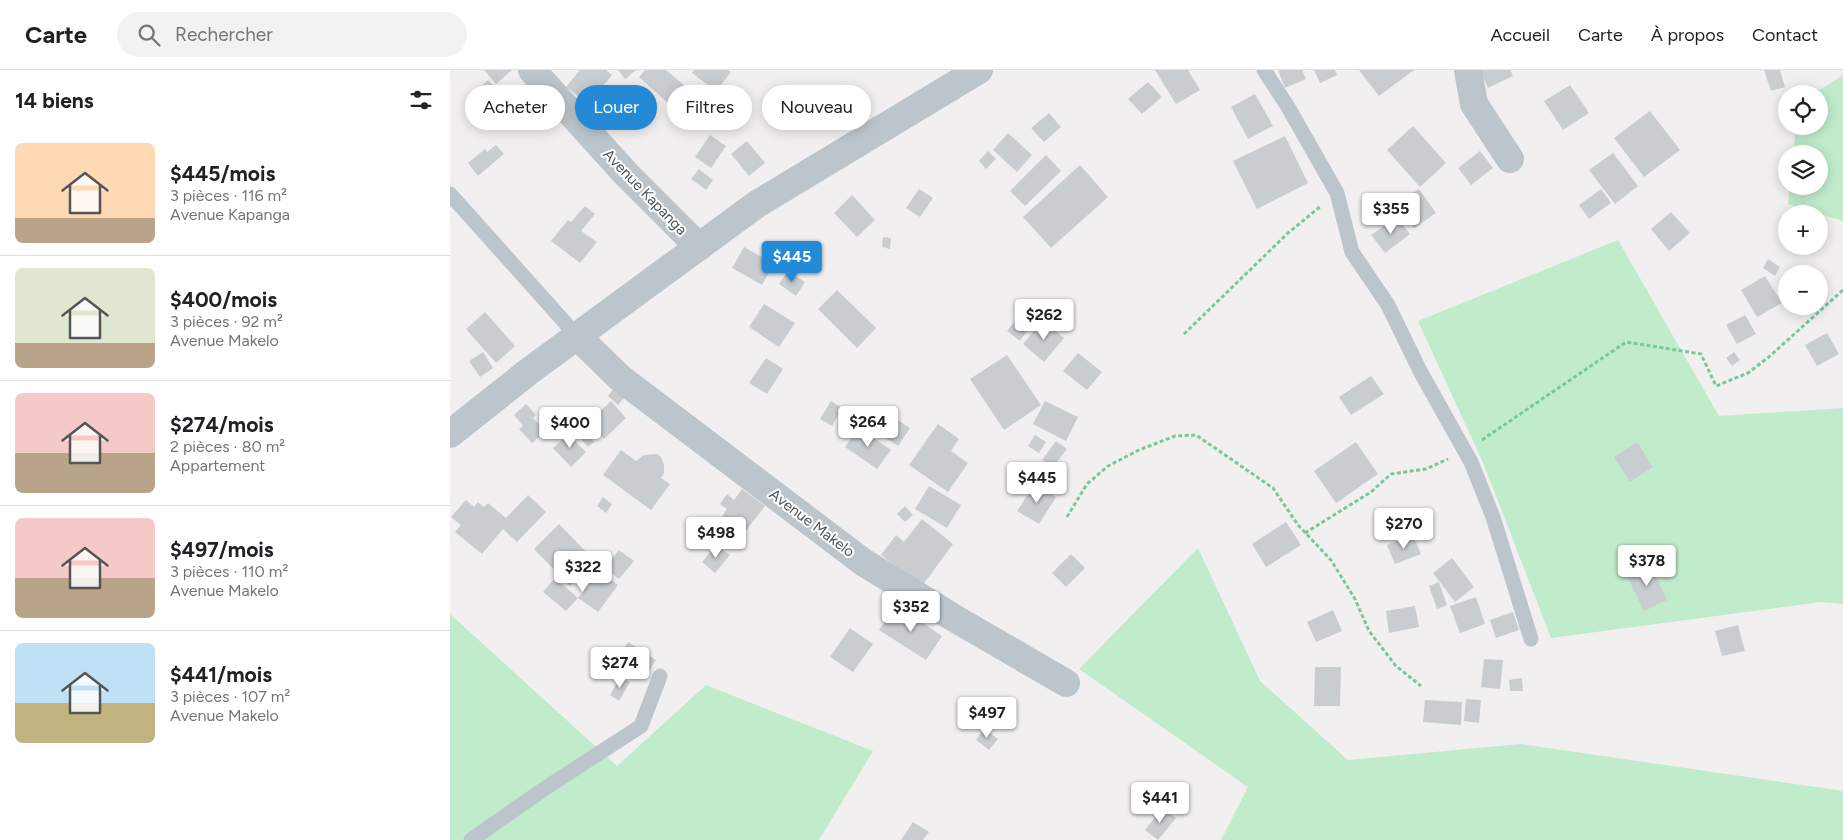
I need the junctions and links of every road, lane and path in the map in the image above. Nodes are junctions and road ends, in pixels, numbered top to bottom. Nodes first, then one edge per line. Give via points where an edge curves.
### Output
1 (532, 70) edge
2 (979, 70) edge
3 (1264, 70) edge
4 (1468, 70) edge
5 (1510, 159) dead end
6 (1338, 193) junction
7 (450, 194) edge
8 (699, 247) junction
9 (1843, 290) edge
10 (1184, 334) dead end
11 (577, 336) junction
12 (450, 434) edge
13 (1465, 452) junction
14 (1066, 516) dead end
15 (1305, 533) junction
16 (1531, 639) dead end
17 (660, 676) dead end
18 (1066, 683) dead end
19 (1421, 686) dead end
20 (471, 840) edge

1 - 8 street, Avenue Kapanga
2 - 8 street via 757,204
3 - 6 lane
4 - 5 street via 1474,104
6 - 10 path via 1288,233
6 - 13 lane via 1352,252 1388,306
7 - 11 lane
8 - 11 street
9 - 13 path via 1748,373 1716,386 1700,354 1626,342
11 - 12 street
11 - 18 street, Avenue Makelo via 620,378 863,562
13 - 15 path via 1426,469 1391,474 1371,492
13 - 16 lane via 1493,517
14 - 15 path via 1087,484 1108,466 1175,436 1196,435 1272,488
15 - 19 path via 1332,560 1369,631 1396,666
17 - 20 lane via 641,726

